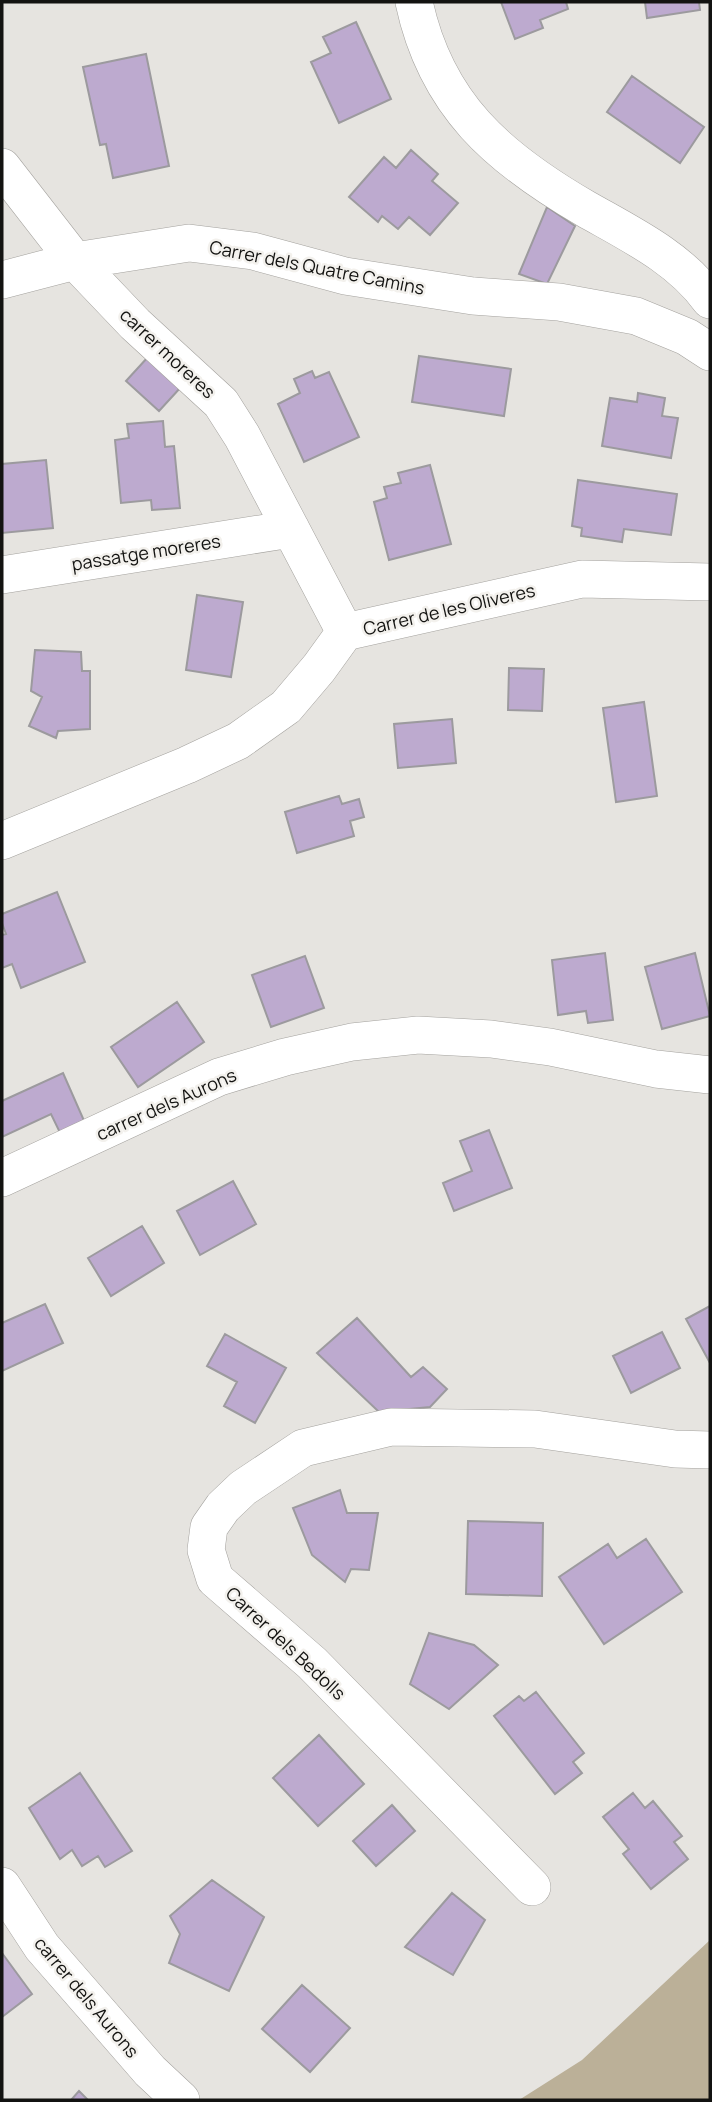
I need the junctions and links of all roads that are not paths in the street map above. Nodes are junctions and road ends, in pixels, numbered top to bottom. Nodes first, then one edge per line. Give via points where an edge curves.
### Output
1 (414, 2) edge
2 (2, 167) edge
3 (75, 261) junction
4 (2, 280) edge
5 (710, 300) edge
6 (710, 352) edge
7 (291, 528) junction
8 (2, 575) edge
9 (710, 582) edge
10 (345, 632) junction
11 (2, 841) edge
12 (710, 1075) edge
13 (2, 1178) edge
14 (710, 1450) edge
15 (2, 1886) edge
16 (532, 1887) dead end
17 (181, 2100) edge

1 - 5 street via 444,85 476,129 525,170 631,232 677,266
2 - 3 street, carrer moreres
3 - 4 street, Carrer dels Quatre Camins
3 - 6 street, Carrer dels Quatre Camins via 189,243 253,251 345,276 636,316
3 - 7 street, carrer moreres via 220,403
7 - 8 street, passatge moreres
7 - 10 street, carrer moreres
9 - 10 street, Carrer de les Oliveres via 582,579
10 - 11 street, Carrer de les Oliveres via 286,707 237,741
12 - 13 street, carrer dels Aurons via 491,1039 418,1035 352,1042 219,1077
14 - 16 street, Carrer dels Bedolls via 535,1429 391,1427 303,1448 243,1488 209,1527 206,1550 215,1578 312,1663
15 - 17 street, carrer dels Aurons via 42,1947

